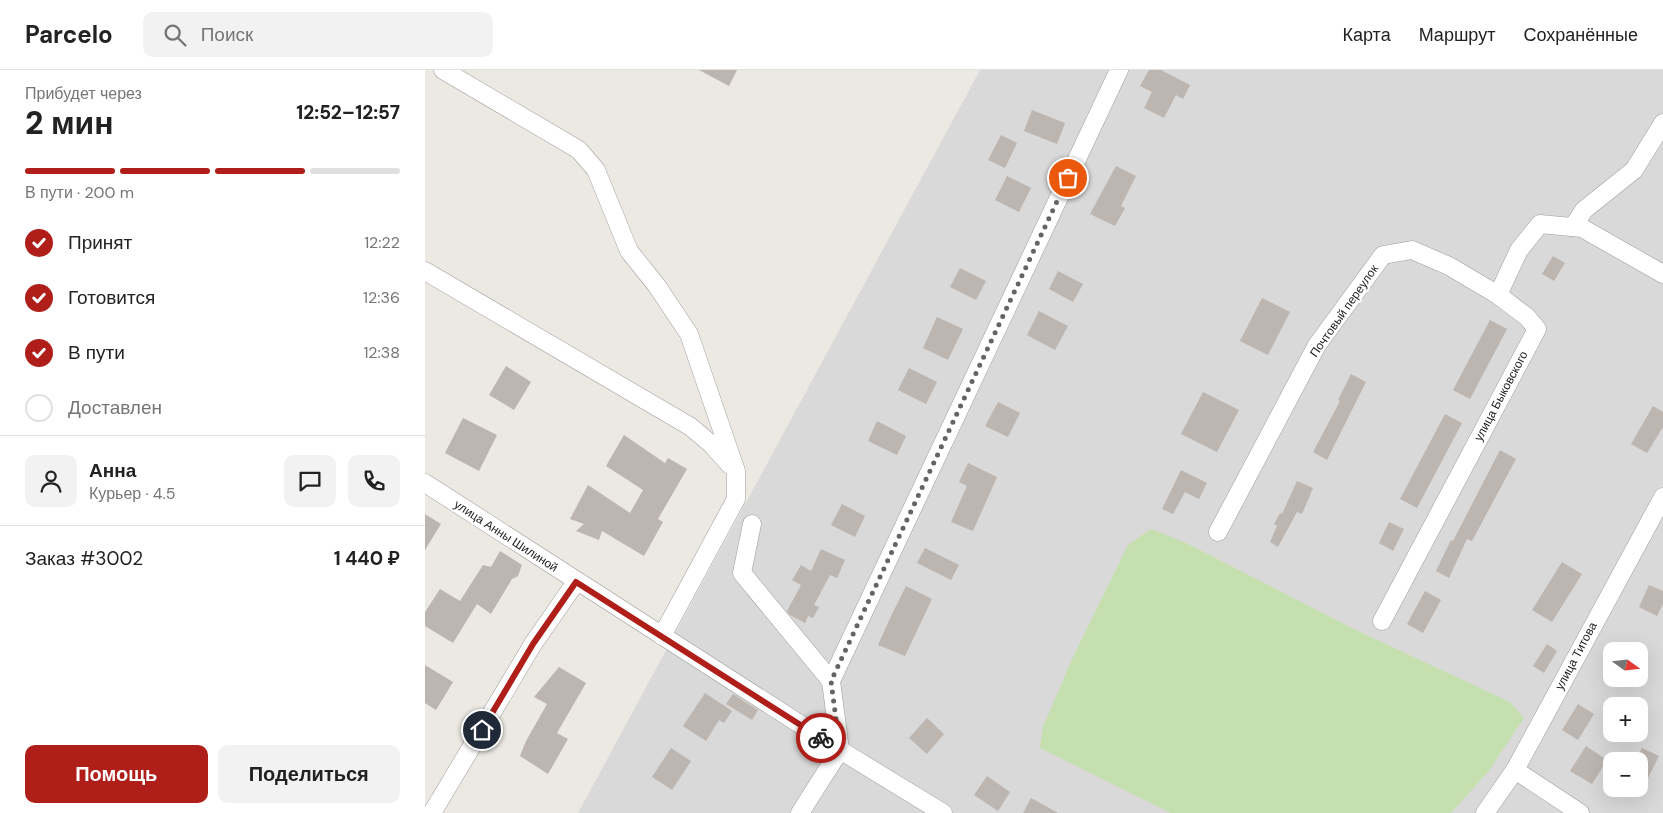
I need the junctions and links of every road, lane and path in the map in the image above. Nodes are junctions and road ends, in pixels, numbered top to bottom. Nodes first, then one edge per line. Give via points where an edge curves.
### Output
1 (443, 70) edge
2 (1119, 70) edge
3 (1663, 123) edge
4 (1578, 228) junction
5 (425, 271) edge
6 (1663, 274) edge
7 (1498, 295) junction
8 (735, 470) junction
9 (425, 483) edge
10 (1663, 497) edge
11 (752, 524) dead end
12 (1218, 532) dead end
13 (576, 582) junction
14 (1382, 621) dead end
15 (662, 636) junction
16 (831, 681) junction
17 (840, 750) junction
18 (1515, 770) junction
19 (432, 813) edge
20 (800, 813) edge
21 (943, 813) edge
22 (1485, 813) edge
23 (1580, 813) edge

1 - 8 street via 579,150 596,170 629,251 689,334
2 - 16 street
3 - 4 street via 1634,170 1584,210
4 - 6 street
4 - 7 street via 1540,224 1519,250
5 - 8 street via 691,427
7 - 12 street, Почтовый переулок via 1449,266 1412,250 1383,255 1317,345
7 - 14 street, улица Быковского via 1537,329
8 - 15 street via 736,499
9 - 13 street, улица Анны Шилиной
10 - 18 street, улица Титова
11 - 16 street via 742,573
13 - 15 street, улица Анны Шилиной
13 - 19 street via 533,644
15 - 17 street, улица Анны Шилиной
16 - 17 street
17 - 20 street
17 - 21 street, улица Анны Шилиной
18 - 22 street, улица Титова
18 - 23 street

